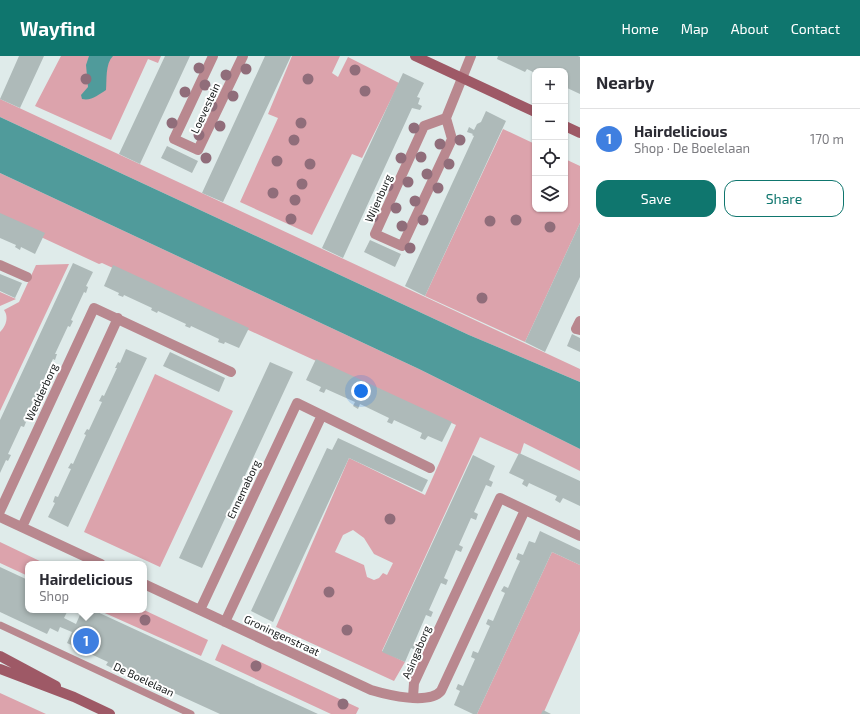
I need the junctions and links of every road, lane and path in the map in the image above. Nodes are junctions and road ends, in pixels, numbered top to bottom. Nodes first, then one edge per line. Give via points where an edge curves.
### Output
1 (213, 56) edge
2 (243, 56) edge
3 (415, 56) edge
4 (471, 56) edge
5 (461, 78) junction
6 (532, 111) edge
7 (446, 118) junction
8 (568, 127) edge
9 (580, 133) edge
10 (0, 265) edge
11 (27, 277) dead end
12 (118, 318) junction
13 (580, 320) edge
14 (580, 330) edge
15 (231, 372) dead end
16 (322, 415) junction
17 (430, 468) dead end
18 (525, 510) junction
19 (0, 511) edge
20 (0, 517) edge
21 (22, 528) junction
22 (580, 536) edge
23 (94, 561) edge
24 (147, 585) edge
25 (200, 610) junction
26 (225, 622) junction
27 (0, 625) edge
28 (0, 656) edge
29 (0, 669) edge
30 (74, 697) junction
31 (412, 697) junction
32 (110, 714) edge
33 (191, 714) edge

1 - 2 street, Loevestein via 174,138 198,150
3 - 5 main road
4 - 5 street
5 - 6 main road
5 - 7 street
7 - 7 street, Wijenburg via 424,126 375,234 402,246 452,139
8 - 9 main road
10 - 11 street
12 - 15 street, Wedderborg
12 - 19 street, Wedderborg via 94,308
12 - 21 street
13 - 14 street via 576,329
16 - 17 street, Ennemaborg
16 - 25 street, Ennemaborg via 297,403
16 - 26 street
18 - 22 street, Asingaborg
18 - 31 street, Asingaborg via 441,691 431,698
18 - 31 street, Asingaborg via 500,498 414,683
20 - 21 street
21 - 23 street
24 - 25 street, Groningenstraat
25 - 26 street, Groningenstraat
26 - 31 street, Groningenstraat via 371,690
27 - 33 lane, De Boelelaan
28 - 30 main road via 48,680
29 - 30 main road
30 - 32 main road

